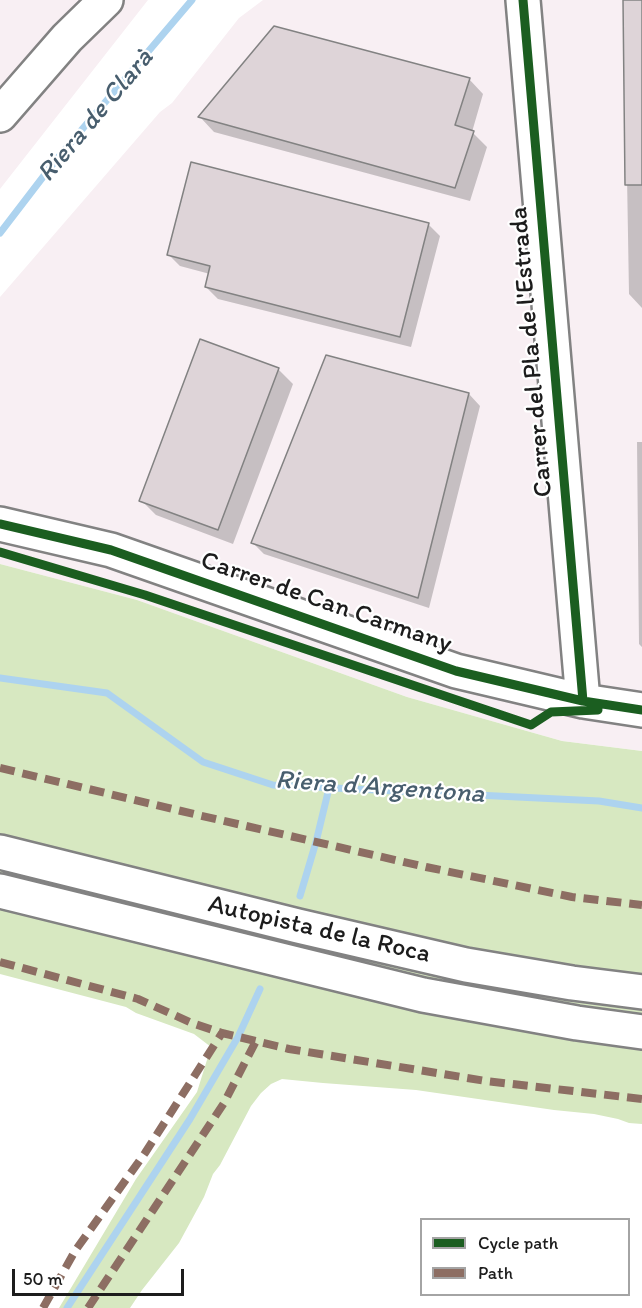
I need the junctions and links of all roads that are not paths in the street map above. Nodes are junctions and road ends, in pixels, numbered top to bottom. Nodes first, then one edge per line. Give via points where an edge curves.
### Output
1 (106, 0) edge
2 (523, 0) edge
3 (0, 115) edge
4 (0, 524) edge
5 (583, 701) junction
6 (642, 711) edge
7 (0, 852) edge
8 (0, 891) edge
9 (642, 992) edge
10 (642, 1032) edge

1 - 3 main road
2 - 5 main road, Carrer del Pla de l'Estrada
4 - 5 main road, Carrer de Can Carmany via 111,550 456,671
5 - 6 main road, Carrer de Can Carmany
7 - 9 main road, Autopista de la Roca via 466,965
8 - 10 main road, Autopista de la Roca via 423,995

